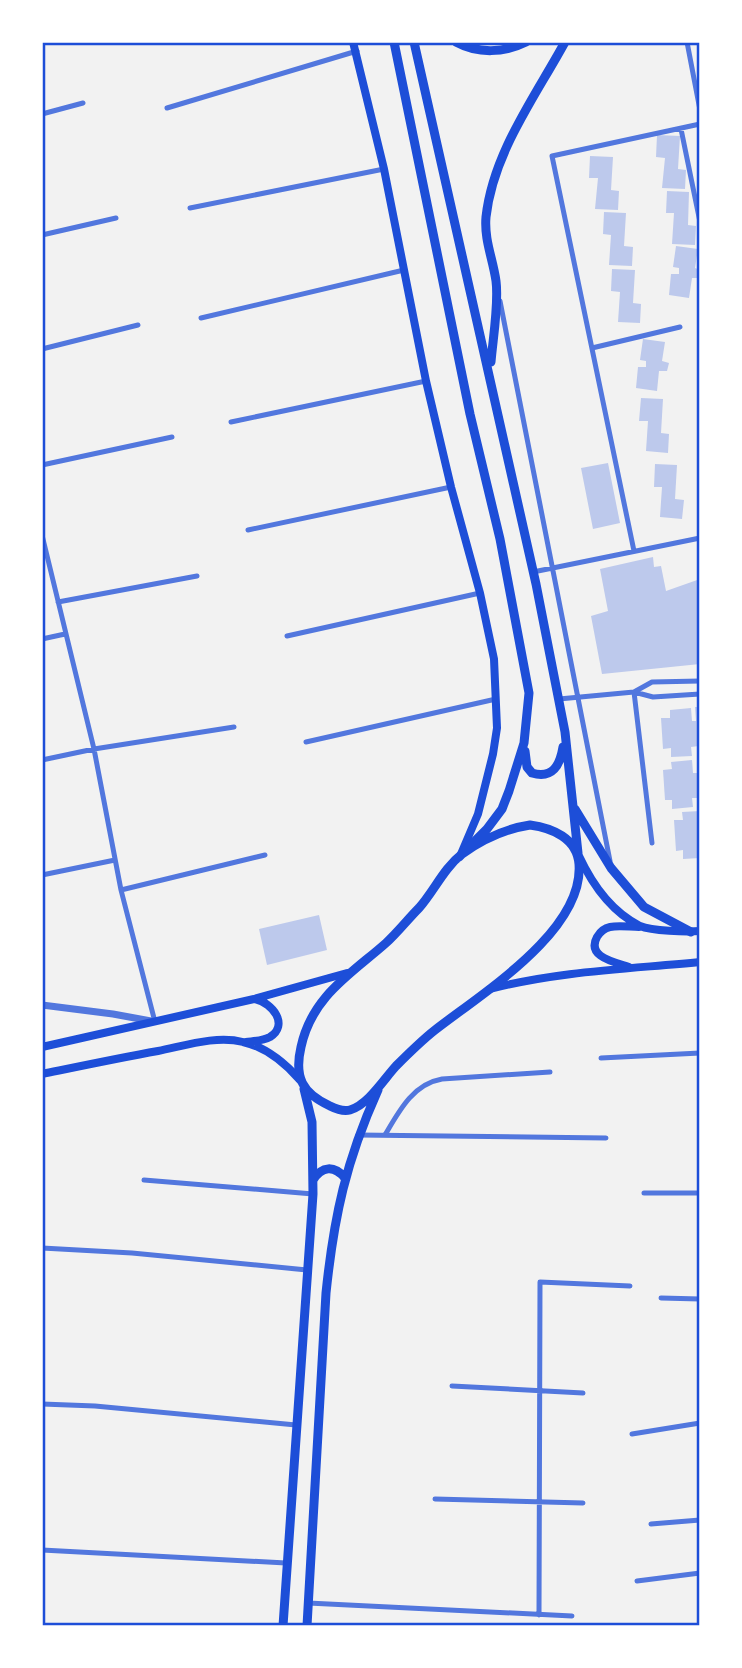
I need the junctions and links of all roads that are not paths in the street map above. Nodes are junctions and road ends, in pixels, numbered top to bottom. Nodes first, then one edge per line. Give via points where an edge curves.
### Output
1 (394, 42) edge
2 (414, 42) edge
3 (456, 42) edge
4 (526, 42) edge
5 (565, 42) edge
6 (687, 42) edge
7 (355, 47) edge
8 (83, 103) dead end
9 (167, 108) dead end
10 (700, 110) edge
11 (42, 114) edge
12 (700, 124) edge
13 (681, 129) junction
14 (384, 169) junction
15 (190, 208) dead end
16 (116, 218) dead end
17 (700, 222) edge
18 (42, 235) edge
19 (404, 270) junction
20 (496, 282) junction
21 (201, 318) dead end
22 (138, 326) dead end
23 (680, 327) dead end
24 (592, 348) junction
25 (42, 349) edge
26 (490, 374) junction
27 (426, 381) junction
28 (231, 422) dead end
29 (172, 437) dead end
30 (42, 465) edge
31 (451, 487) junction
32 (248, 530) dead end
33 (42, 535) edge
34 (700, 538) edge
35 (634, 551) junction
36 (552, 568) junction
37 (533, 572) junction
38 (197, 576) dead end
39 (480, 593) junction
40 (58, 602) junction
41 (65, 634) junction
42 (287, 636) dead end
43 (42, 639) edge
44 (700, 681) edge
45 (634, 692) junction
46 (700, 694) edge
47 (578, 697) junction
48 (496, 699) junction
49 (559, 699) junction
50 (234, 727) dead end
51 (565, 732) junction
52 (306, 742) dead end
53 (524, 743) junction
54 (94, 749) junction
55 (42, 760) edge
56 (573, 807) junction
57 (652, 843) dead end
58 (265, 855) dead end
59 (578, 855) junction
60 (459, 857) junction
61 (115, 860) junction
62 (611, 868) junction
63 (42, 875) edge
64 (121, 890) junction
65 (642, 927) junction
66 (696, 931) edge
67 (700, 962) edge
68 (633, 968) junction
69 (347, 973) junction
70 (490, 989) junction
71 (254, 999) junction
72 (42, 1005) edge
73 (155, 1022) junction
74 (243, 1042) junction
75 (42, 1048) edge
76 (700, 1054) edge
77 (601, 1058) dead end
78 (550, 1072) dead end
79 (42, 1074) edge
80 (382, 1082) junction
81 (302, 1084) junction
82 (358, 1135) junction
83 (385, 1135) junction
84 (606, 1138) dead end
85 (345, 1178) junction
86 (144, 1180) dead end
87 (313, 1181) junction
88 (644, 1192) dead end
89 (700, 1193) edge
90 (313, 1194) junction
91 (42, 1248) edge
92 (307, 1270) junction
93 (630, 1286) dead end
94 (661, 1298) dead end
95 (700, 1299) edge
96 (452, 1386) dead end
97 (540, 1390) junction
98 (583, 1394) dead end
99 (42, 1404) edge
100 (700, 1423) edge
101 (296, 1425) junction
102 (632, 1434) dead end
103 (435, 1499) dead end
104 (539, 1502) junction
105 (583, 1503) dead end
106 (700, 1520) edge
107 (651, 1524) dead end
108 (42, 1550) edge
109 (286, 1563) junction
110 (700, 1573) edge
111 (637, 1581) dead end
112 (308, 1604) junction
113 (539, 1615) junction
114 (572, 1616) dead end
115 (283, 1626) edge
116 (307, 1626) edge

1 - 53 main road via 529,693
2 - 26 main road
3 - 4 main road via 492,52
5 - 20 main road via 515,131 489,197 486,242
6 - 10 street
7 - 9 street
7 - 14 main road
8 - 11 street
12 - 13 street
13 - 17 street
13 - 24 street via 552,156
14 - 15 street
14 - 19 main road
16 - 18 street
19 - 21 street
19 - 27 main road
20 - 26 main road
20 - 36 street
22 - 25 street
23 - 24 street
24 - 35 street
26 - 37 main road
27 - 28 street
27 - 31 main road
29 - 30 street
31 - 32 street
31 - 39 main road
33 - 40 street
34 - 35 street
35 - 36 street
36 - 37 street
36 - 47 street
37 - 49 main road
38 - 40 street
39 - 42 street
39 - 48 main road via 494,659
40 - 41 street
41 - 43 street
41 - 54 street
44 - 45 street via 652,682
45 - 46 street via 653,697
45 - 47 street
45 - 57 street
47 - 49 street
47 - 62 street
48 - 52 street
48 - 60 main road via 486,789
49 - 51 main road
50 - 54 street
51 - 53 main road via 561,758 556,769 546,775 533,774 527,767
51 - 56 main road
53 - 60 main road via 502,809
54 - 55 street
54 - 61 street
56 - 59 main road
56 - 62 main road
58 - 64 street
59 - 60 main road via 560,834 530,825 505,830
59 - 65 main road via 601,894
59 - 70 main road via 576,888 555,926 518,968
60 - 69 main road via 389,940
61 - 63 street
61 - 64 street
62 - 66 main road via 644,907
64 - 73 street
65 - 66 main road
65 - 68 main road via 608,927 595,941 599,956
67 - 68 main road
68 - 70 main road via 541,977
69 - 71 main road
69 - 81 main road via 327,993 307,1026 300,1047
70 - 80 main road via 432,1033
71 - 73 main road
71 - 74 main road via 275,1010 276,1031 264,1040
72 - 73 street
73 - 75 main road
74 - 79 main road via 195,1044
74 - 81 main road via 286,1065
76 - 77 street
78 - 83 street via 429,1083 402,1106
80 - 81 main road via 351,1110 323,1103
80 - 82 main road
81 - 87 main road via 312,1122
82 - 83 street
82 - 85 main road
83 - 84 street
85 - 87 main road via 328,1168 318,1172
85 - 112 main road via 326,1293
86 - 90 street
87 - 90 main road
88 - 89 street
90 - 92 main road
91 - 92 street
92 - 101 main road
93 - 97 street via 540,1282
94 - 95 street
96 - 97 street
97 - 98 street
97 - 104 street
99 - 101 street
100 - 102 street
101 - 109 main road
103 - 104 street
104 - 105 street
104 - 113 street
106 - 107 street
108 - 109 street
109 - 115 main road
110 - 111 street
112 - 113 street
112 - 116 main road
113 - 114 street

